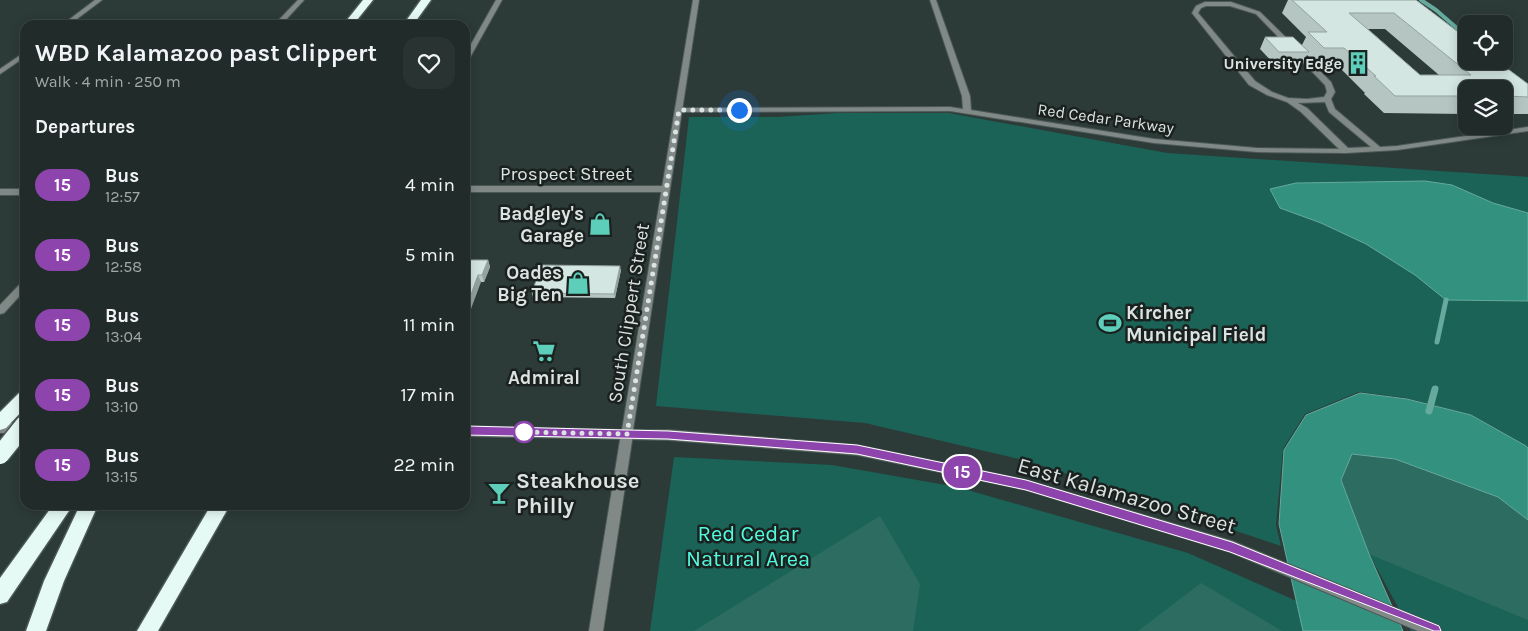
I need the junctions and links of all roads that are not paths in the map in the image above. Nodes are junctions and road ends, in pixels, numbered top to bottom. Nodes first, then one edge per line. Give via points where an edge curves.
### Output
1 (99, 0) edge
2 (301, 0) edge
3 (368, 0) edge
4 (426, 0) edge
5 (499, 0) edge
6 (696, 0) edge
7 (933, 0) edge
8 (1204, 2) edge
9 (1228, 2) edge
10 (72, 20) edge
11 (281, 20) edge
12 (352, 20) edge
13 (412, 20) edge
14 (470, 52) edge
15 (20, 58) edge
16 (0, 72) edge
17 (1327, 99) junction
18 (1291, 102) junction
19 (679, 110) junction
20 (967, 110) junction
21 (1528, 129) edge
22 (1378, 149) junction
23 (1346, 151) junction
24 (470, 189) edge
25 (666, 190) junction
26 (0, 192) edge
27 (20, 192) edge
28 (20, 289) edge
29 (0, 311) edge
30 (20, 402) edge
31 (0, 423) edge
32 (20, 426) edge
33 (0, 428) edge
34 (470, 430) edge
35 (20, 432) edge
36 (627, 434) junction
37 (0, 455) edge
38 (60, 510) edge
39 (87, 510) edge
40 (218, 510) edge
41 (0, 595) edge
42 (36, 631) edge
43 (147, 631) edge
44 (596, 631) edge
45 (1434, 631) edge

1 - 10 street
2 - 11 street
3 - 12 highway
4 - 13 highway
5 - 14 street
6 - 19 street, South Clippert Street
7 - 20 street via 966,96
8 - 9 street
8 - 18 street via 1195,13 1252,84 1263,92
9 - 17 street via 1262,16 1328,84 1331,92
15 - 16 street
17 - 18 street via 1312,103
17 - 22 street via 1332,110
18 - 23 street via 1304,110
19 - 20 street, Red Cedar Parkway
19 - 25 street, South Clippert Street
20 - 23 street, Red Cedar Parkway via 1154,141 1257,150
21 - 22 street, Red Cedar Parkway
22 - 23 street, Red Cedar Parkway
24 - 25 street, Prospect Street
25 - 36 street, South Clippert Street
26 - 27 street
28 - 29 street
30 - 31 highway
32 - 33 street
34 - 36 street, East Kalamazoo Street
35 - 37 highway, bridge
36 - 44 street, South Clippert Street
36 - 45 street, East Kalamazoo Street via 857,450 1026,485 1232,547
38 - 41 highway
39 - 42 highway via 54,581
40 - 43 highway

